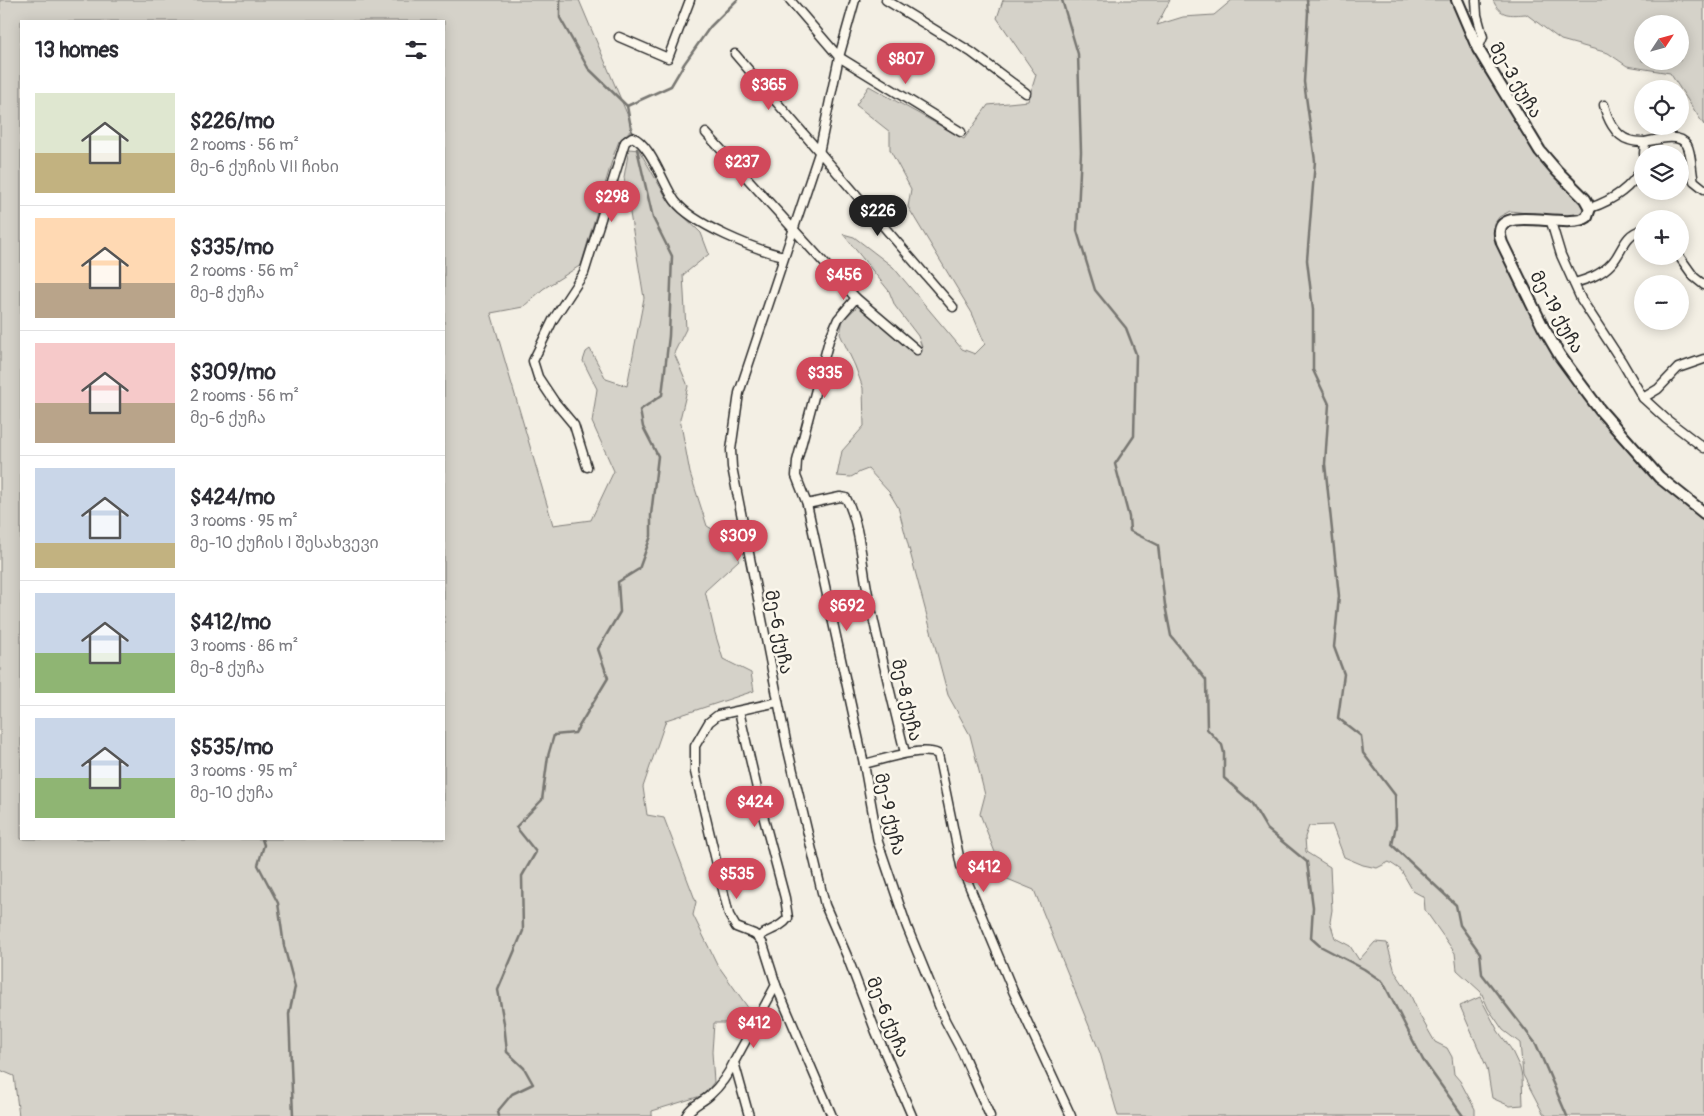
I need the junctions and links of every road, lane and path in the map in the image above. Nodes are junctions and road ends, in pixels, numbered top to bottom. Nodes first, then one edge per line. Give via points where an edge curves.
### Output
1 (690, 0) edge
2 (790, 0) edge
3 (855, 0) edge
4 (886, 0) edge
5 (1457, 0) edge
6 (1476, 0) edge
7 (619, 37) dead end
8 (1478, 49) junction
9 (735, 54) dead end
10 (840, 57) junction
11 (1026, 93) dead end
12 (1604, 105) dead end
13 (961, 132) dead end
14 (706, 133) dead end
15 (1645, 142) junction
16 (1645, 145) edge
17 (819, 153) junction
18 (1634, 181) edge
19 (1704, 189) edge
20 (1590, 208) junction
21 (1551, 222) junction
22 (794, 228) junction
23 (1634, 234) edge
24 (784, 256) junction
25 (1685, 265) edge
26 (1574, 283) junction
27 (1704, 285) edge
28 (856, 298) junction
29 (953, 307) dead end
30 (918, 350) dead end
31 (1704, 359) edge
32 (1643, 398) junction
33 (1704, 448) edge
34 (587, 467) dead end
35 (807, 504) junction
36 (1704, 513) edge
37 (778, 702) junction
38 (739, 711) junction
39 (905, 754) junction
40 (864, 764) junction
41 (758, 937) junction
42 (776, 985) junction
43 (734, 1062) junction
44 (686, 1116) edge
45 (749, 1116) edge
46 (832, 1116) edge
47 (912, 1116) edge
48 (990, 1116) edge
49 (1071, 1116) edge

1 - 7 street via 668,58
2 - 10 street
3 - 10 street, მე-6 ქუჩა
4 - 11 street via 971,52
5 - 8 street, მე-3 ქუჩა
6 - 8 street via 1482,38
8 - 20 street, მე-3 ქუჩა via 1540,151
9 - 17 street
10 - 13 street
10 - 17 street, მე-6 ქუჩა
12 - 15 street via 1615,130 1627,140
14 - 22 street
15 - 16 street
15 - 19 street via 1665,138 1679,139 1687,145 1694,181
17 - 22 street, მე-6 ქუჩა
17 - 29 street
18 - 20 street via 1607,202
20 - 21 street, მე-19 ქუჩა via 1583,221
21 - 26 street
21 - 36 street, მე-19 ქუჩა via 1510,220 1501,226 1499,232 1543,327 1579,382 1632,448 1681,497
22 - 24 street, მე-6 ქუჩა
22 - 28 street
23 - 26 street via 1627,238 1617,256 1602,272
24 - 34 street via 729,236 690,215 675,202 638,140 632,137 624,142 584,273 553,320 533,361 554,402 574,425
24 - 37 street, მე-6 ქუჩა via 739,393 731,450 737,500
25 - 27 street
26 - 32 street
28 - 30 street
28 - 35 street via 838,319 829,340 797,461 796,476
31 - 32 street via 1678,368 1658,389
32 - 33 street
35 - 39 street, მე-8 ქუჩა via 840,497 846,498 850,504
35 - 40 street, მე-9 ქუჩა
37 - 38 street
37 - 47 street, მე-6 ქუჩა via 825,905
38 - 41 street via 788,918 783,925
38 - 41 street via 718,715 708,722 696,746 695,772 728,915 736,927
39 - 40 street, მე-8 ქუჩა
39 - 49 street, მე-8 ქუჩა via 938,754 961,866 1012,991
40 - 48 street, მე-9 ქუჩა via 878,842 907,927 945,1020
41 - 42 street
42 - 43 street
42 - 46 street
43 - 44 street via 727,1077 709,1097 689,1109
43 - 45 street

